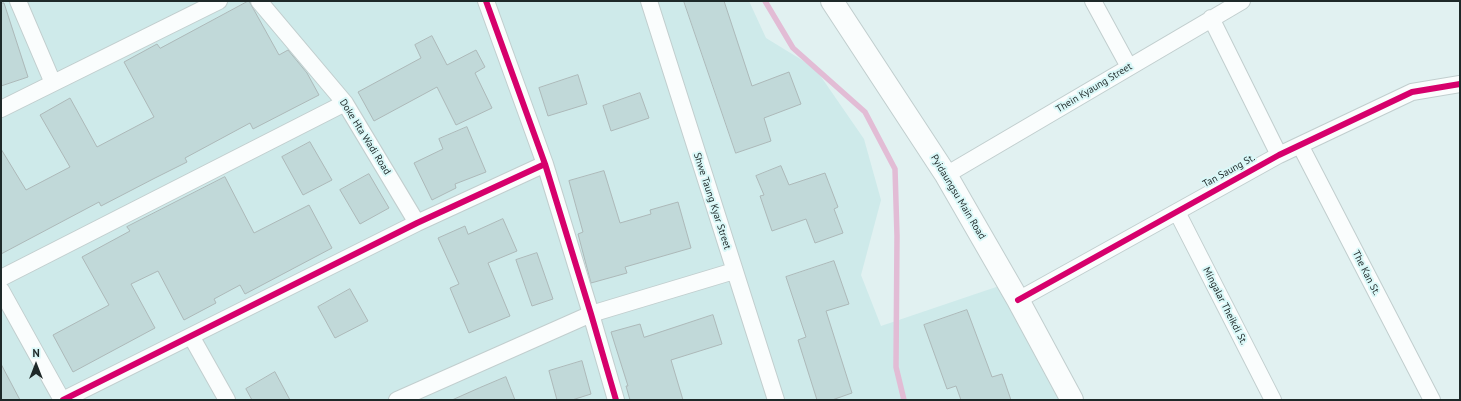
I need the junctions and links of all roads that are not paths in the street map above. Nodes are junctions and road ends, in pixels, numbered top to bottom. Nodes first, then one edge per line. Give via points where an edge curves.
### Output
1 (18, 1) edge
2 (219, 1) edge
3 (259, 1) edge
4 (486, 1) edge
5 (649, 1) edge
6 (832, 1) edge
7 (1093, 1) edge
8 (1242, 1) edge
9 (1211, 18) junction
10 (1129, 67) junction
11 (53, 82) junction
12 (1460, 84) edge
13 (345, 104) junction
14 (1, 109) edge
15 (1300, 145) junction
16 (1279, 155) junction
17 (545, 164) junction
18 (946, 175) junction
19 (1177, 212) junction
20 (417, 223) junction
21 (734, 271) junction
22 (1, 278) edge
23 (1, 290) edge
24 (1018, 300) junction
25 (591, 314) junction
26 (190, 336) junction
27 (62, 400) edge
28 (227, 400) edge
29 (398, 400) edge
30 (616, 400) edge
31 (776, 400) edge
32 (1072, 400) edge
33 (1273, 400) edge
34 (1432, 400) edge

1 - 11 street
2 - 11 street
3 - 13 street, Doke Hta Wadi Road
4 - 17 street
5 - 21 street, Shwe Taung Kyar Street
6 - 18 main road, Pyidaungsu Main Road
7 - 10 street
8 - 9 street, Thein Kyaung Street
9 - 10 street, Thein Kyaung Street
9 - 16 street
10 - 18 street, Thein Kyaung Street
11 - 14 street
12 - 15 street, Tan Saung St. via 1412,92
13 - 20 street, Doke Hta Wadi Road
13 - 22 street
15 - 16 street, Tan Saung St.
15 - 34 street, The Kan St.
16 - 19 street, Tan Saung St.
17 - 20 street
17 - 25 street
18 - 24 main road, Pyidaungsu Main Road
19 - 24 street, Tan Saung St.
19 - 33 street, Mingalar Theikdi St.
20 - 26 street
21 - 25 street
21 - 31 street, Shwe Taung Kyar Street
23 - 27 street
24 - 32 main road, Pyidaungsu Main Road
25 - 29 street
25 - 30 street
26 - 27 street
26 - 28 street

